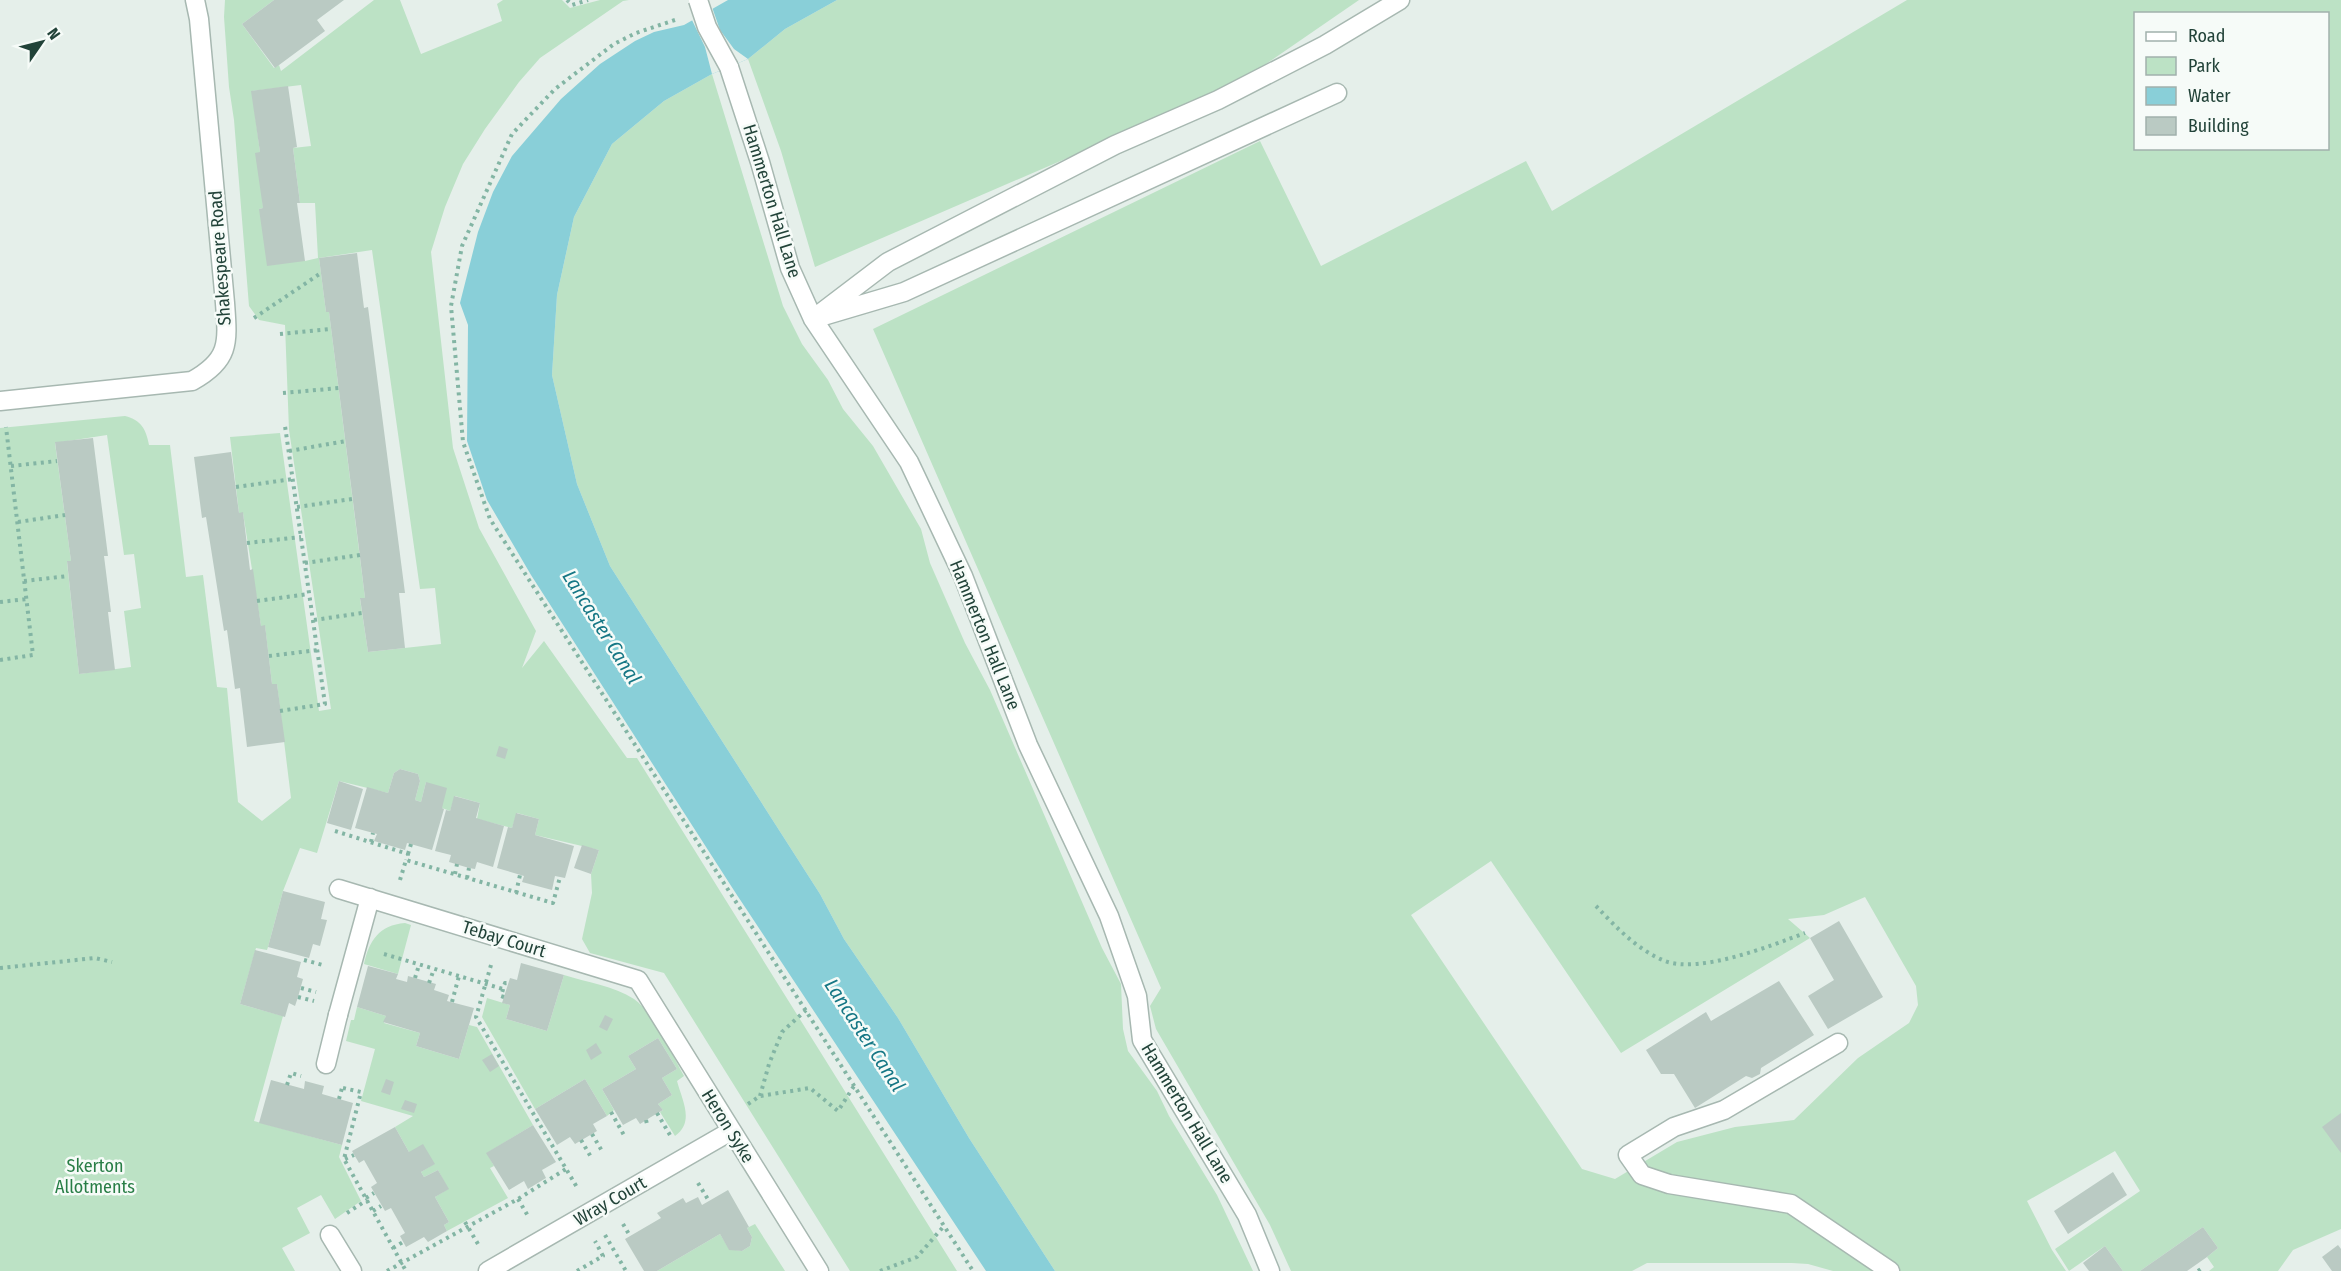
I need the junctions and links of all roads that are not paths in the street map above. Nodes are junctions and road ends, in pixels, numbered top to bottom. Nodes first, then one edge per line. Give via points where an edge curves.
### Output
1 (195, 0) edge
2 (698, 0) edge
3 (1400, 0) edge
4 (1337, 93) dead end
5 (813, 319) junction
6 (0, 402) edge
7 (339, 889) dead end
8 (370, 898) junction
9 (638, 980) joint
10 (1838, 1043) dead end
11 (326, 1064) dead end
12 (731, 1131) junction
13 (330, 1235) dead end
14 (352, 1271) edge
15 (488, 1271) edge
16 (819, 1271) edge
17 (1270, 1271) edge
18 (1890, 1271) edge

1 - 6 street, Shakespeare Road via 225,303 223,352 212,370 192,381
2 - 5 street, Hammerton Hall Lane, bridge via 707,27 729,67 790,268
3 - 5 street via 1325,45 1228,95 1115,146 888,262
4 - 5 street via 904,292
5 - 17 street, Hammerton Hall Lane via 909,462 963,576 1028,745 1109,916 1137,996 1142,1040 1247,1215
7 - 8 street, Tebay Court
8 - 9 street, Tebay Court
8 - 11 street
9 - 12 street, Heron Syke
10 - 18 street via 1724,1110 1674,1127 1628,1155 1642,1175 1669,1184 1791,1204
12 - 15 street, Wray Court
12 - 16 street, Heron Syke
13 - 14 street

